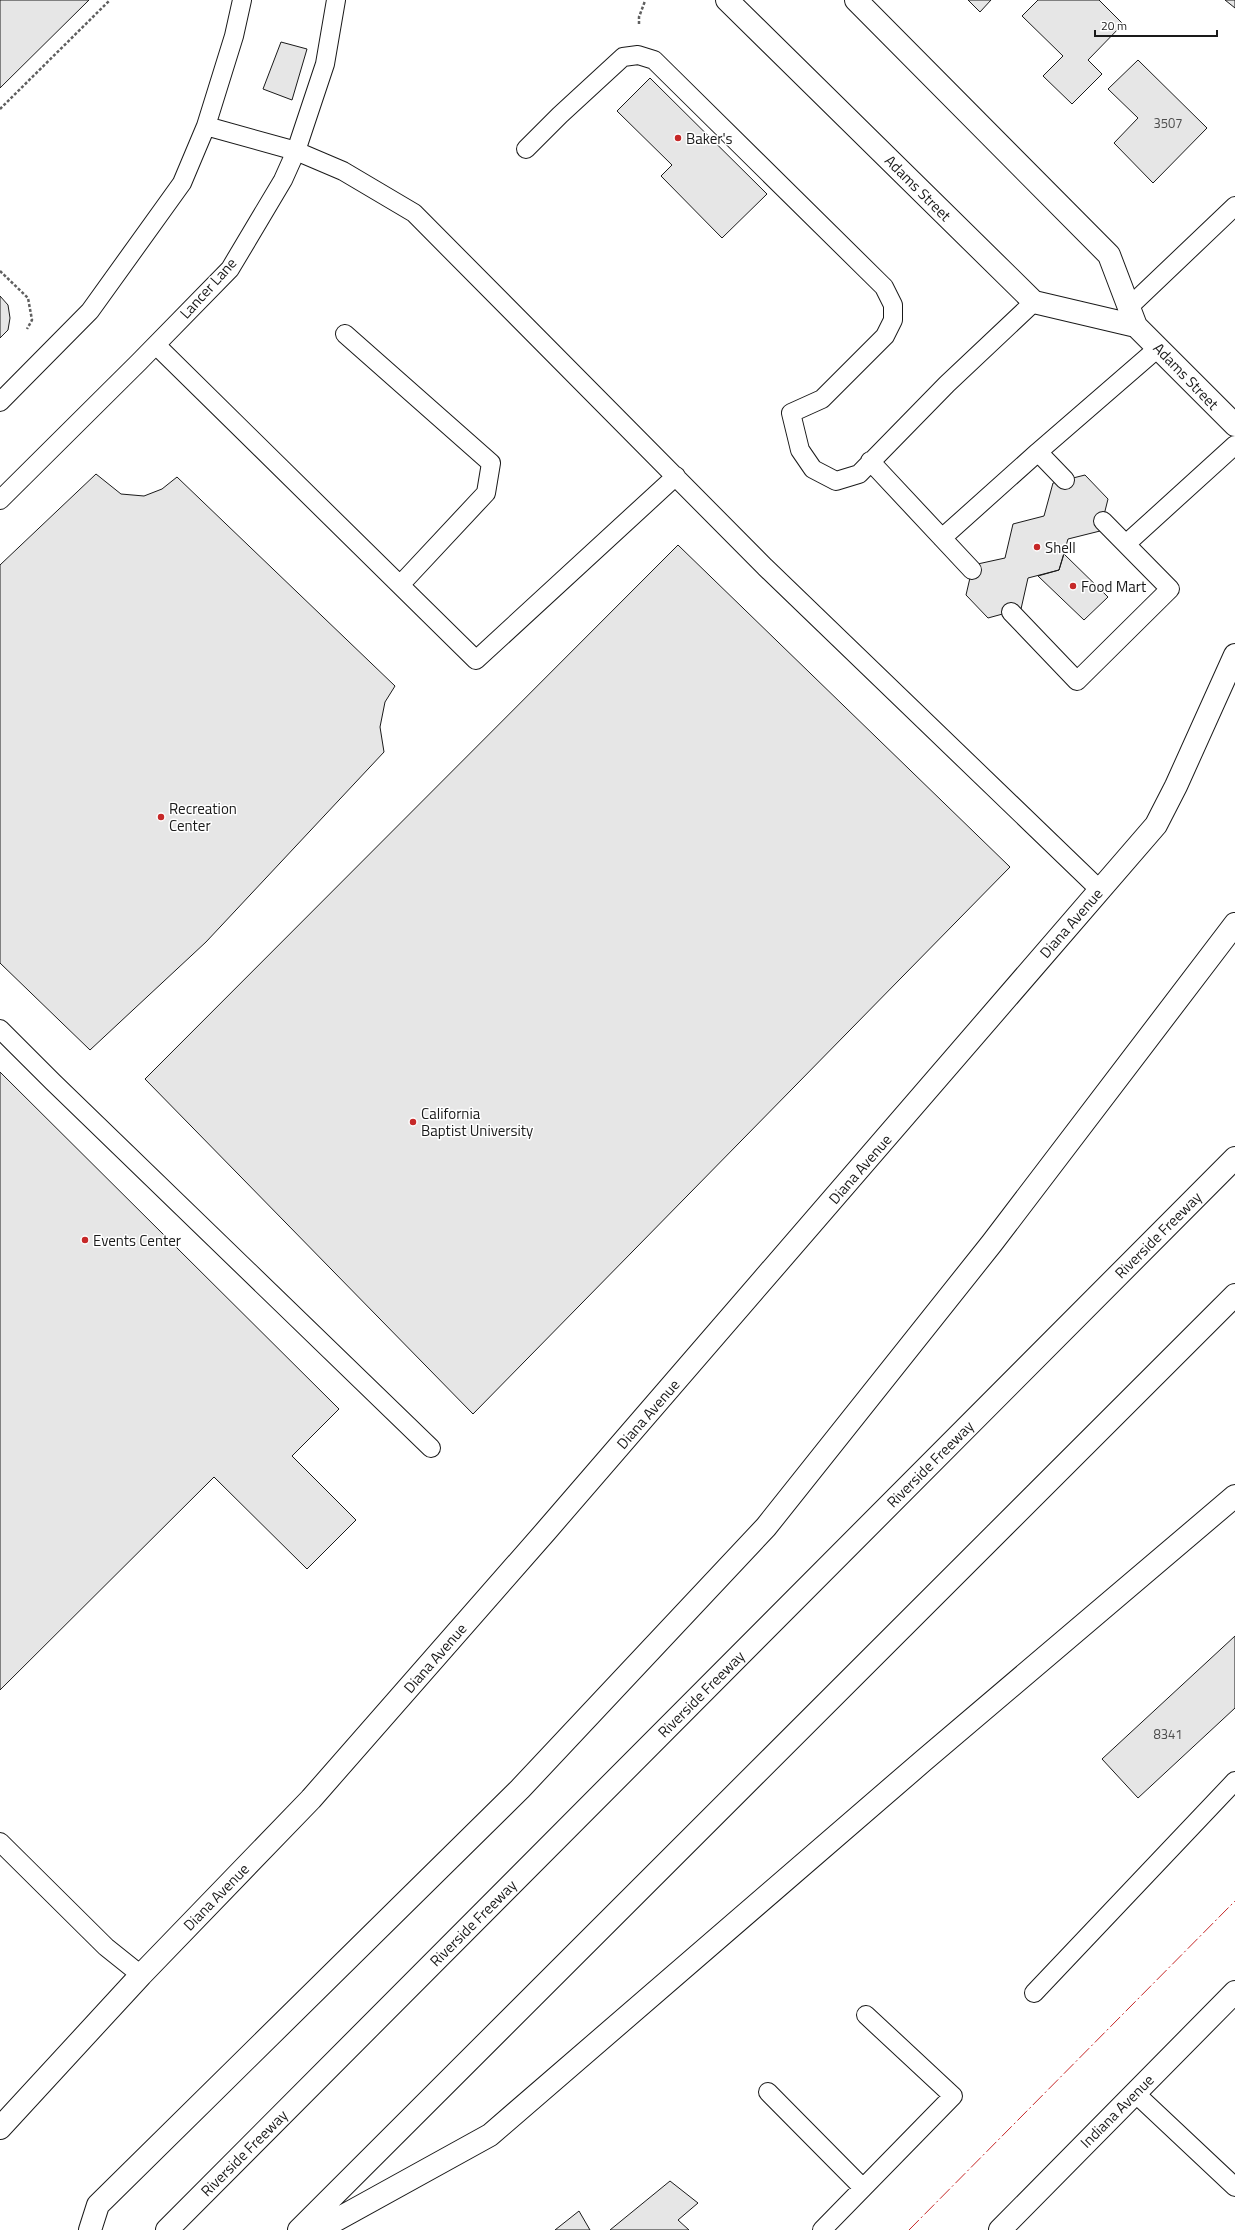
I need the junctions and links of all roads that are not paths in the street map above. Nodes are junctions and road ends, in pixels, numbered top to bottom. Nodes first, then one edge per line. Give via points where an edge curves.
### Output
1 (242, 0) edge
2 (336, 0) edge
3 (727, 0) edge
4 (856, 0) edge
5 (206, 126) junction
6 (526, 149) dead end
7 (296, 151) junction
8 (1235, 206) edge
9 (1034, 302) junction
10 (1133, 317) junction
11 (345, 334) dead end
12 (156, 344) junction
13 (1158, 348) junction
14 (0, 402) edge
15 (1235, 426) edge
16 (1235, 445) edge
17 (1038, 452) junction
18 (870, 462) junction
19 (676, 476) junction
20 (1065, 480) dead end
21 (0, 500) edge
22 (1103, 521) dead end
23 (942, 538) junction
24 (1126, 544) junction
25 (972, 570) dead end
26 (400, 585) junction
27 (1011, 612) dead end
28 (1235, 655) edge
29 (1100, 890) junction
30 (1235, 924) edge
31 (0, 1029) edge
32 (1235, 1158) edge
33 (1235, 1295) edge
34 (431, 1448) dead end
35 (1235, 1496) edge
36 (1235, 1781) edge
37 (0, 1842) edge
38 (141, 1975) junction
39 (1235, 1992) edge
40 (1034, 1993) dead end
41 (866, 2015) dead end
42 (768, 2092) dead end
43 (1135, 2093) junction
44 (0, 2128) edge
45 (1235, 2187) edge
46 (863, 2188) junction
47 (90, 2230) edge
48 (168, 2230) edge
49 (299, 2230) edge
50 (318, 2230) edge
51 (822, 2230) edge
52 (1000, 2230) edge

1 - 5 lane via 234,36
2 - 7 lane, Lancer Lane via 325,64
3 - 9 main road, Adams Street
4 - 10 main road, Adams Street via 1109,255
5 - 7 lane
5 - 14 lane via 182,183 90,311
6 - 18 lane via 622,58 638,55 654,60 884,287 892,305 893,320 885,336 822,399 791,413 800,450 813,469 836,481 859,474
7 - 12 lane, Lancer Lane via 283,180 230,269
7 - 19 lane via 343,171 414,213
8 - 10 lane
9 - 10 main road
9 - 18 lane via 947,384
10 - 13 main road, Adams Street
11 - 26 lane via 492,462 486,493
12 - 21 lane, Lancer Lane
12 - 26 lane
13 - 15 main road, Adams Street
13 - 17 lane
16 - 24 lane
17 - 20 lane
17 - 23 lane
18 - 23 lane
19 - 26 lane via 476,660
19 - 29 lane via 771,572
22 - 24 lane
23 - 25 lane
24 - 27 lane via 1170,589 1078,681
28 - 29 main road, Diana Avenue via 1156,825
29 - 38 main road, Diana Avenue via 317,1793
30 - 47 main road via 992,1243 766,1527 520,1789 98,2205
31 - 34 lane
32 - 48 main road, Riverside Freeway
33 - 49 main road
35 - 50 main road via 922,1761 490,2135
36 - 40 lane
37 - 38 lane via 106,1947
38 - 44 main road, Diana Avenue
39 - 43 main road, Indiana Avenue
41 - 46 lane via 953,2096
42 - 46 lane
43 - 45 lane
43 - 52 main road, Indiana Avenue
46 - 51 lane

